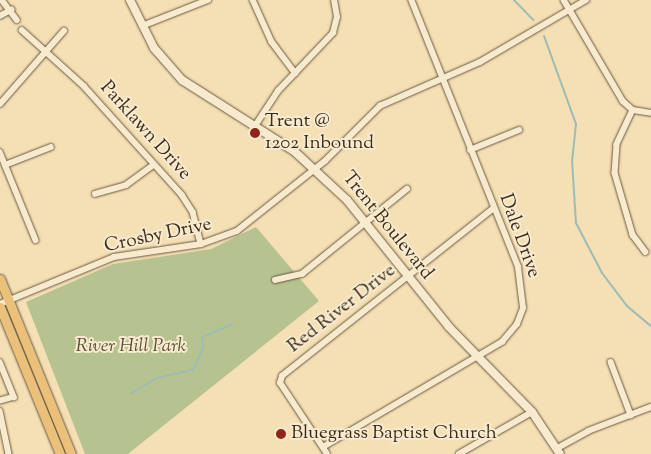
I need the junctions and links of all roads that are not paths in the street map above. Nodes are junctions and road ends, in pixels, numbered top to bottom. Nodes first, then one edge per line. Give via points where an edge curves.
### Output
1 (2, 0) edge
2 (130, 0) edge
3 (208, 0) edge
4 (254, 0) edge
5 (334, 0) edge
6 (411, 0) edge
7 (564, 0) edge
8 (586, 0) edge
9 (11, 10) junction
10 (569, 10) junction
11 (0, 16) edge
12 (17, 20) dead end
13 (142, 26) junction
14 (22, 30) dead end
15 (64, 31) dead end
16 (46, 51) junction
17 (295, 73) junction
18 (442, 77) junction
19 (2, 96) edge
20 (0, 104) edge
21 (633, 110) junction
22 (651, 113) edge
23 (254, 126) junction
24 (519, 130) dead end
25 (51, 147) dead end
26 (470, 150) junction
27 (0, 152) edge
28 (154, 164) junction
29 (5, 165) junction
30 (316, 168) junction
31 (407, 189) dead end
32 (95, 194) dead end
33 (494, 208) junction
34 (365, 223) junction
35 (36, 240) dead end
36 (201, 244) junction
37 (646, 252) dead end
38 (408, 276) junction
39 (0, 279) edge
40 (274, 280) dead end
41 (3, 304) edge
42 (478, 357) junction
43 (0, 362) edge
44 (611, 362) dead end
45 (0, 401) edge
46 (651, 407) edge
47 (0, 410) edge
48 (532, 412) junction
49 (631, 415) junction
50 (7, 444) junction
51 (0, 445) edge
52 (323, 447) junction
53 (467, 452) edge
54 (558, 452) edge
55 (9, 454) edge
56 (60, 454) edge
57 (71, 454) edge
58 (327, 454) edge
59 (459, 454) edge

1 - 9 street
2 - 13 street, Trent Boulevard
3 - 13 street
4 - 17 street via 272,42
5 - 17 street via 337,17 333,33
6 - 18 street, Dale Drive
7 - 10 street
8 - 10 street, Crosby Drive
9 - 11 street
9 - 12 street
10 - 18 street, Crosby Drive via 480,62
10 - 21 street
13 - 23 street, Trent Boulevard via 161,57 182,80
14 - 16 street, Parklawn Drive
15 - 16 street
16 - 19 street
16 - 28 street, Parklawn Drive via 84,86
17 - 23 street
18 - 26 street, Dale Drive
18 - 30 street, Crosby Drive via 380,106
19 - 20 street
21 - 22 street
21 - 37 street via 617,145 615,173 633,235
23 - 30 street, Trent Boulevard
24 - 26 street
25 - 29 street
26 - 33 street, Dale Drive
27 - 29 street
28 - 32 street via 126,185
28 - 36 street, Parklawn Drive via 188,203
29 - 35 street
30 - 34 street, Trent Boulevard
30 - 36 street, Crosby Drive via 243,227
31 - 34 street
33 - 38 street, Red River Drive
33 - 42 street, Dale Drive via 518,267 524,300 511,333
34 - 38 street, Trent Boulevard
34 - 40 street via 302,274
36 - 41 street, Crosby Drive via 120,256
38 - 42 street, Trent Boulevard
38 - 52 street, Red River Drive via 280,378
39 - 41 main road
41 - 56 main road
41 - 57 main road
42 - 48 street, Trent Boulevard
42 - 52 street, Dale Drive
43 - 45 street via 14,397
44 - 49 street
46 - 49 street
47 - 50 street
48 - 53 street
48 - 54 street, Trent Boulevard
49 - 54 street via 588,430
50 - 51 street
50 - 55 street
52 - 58 street, Red River Drive
53 - 59 street

